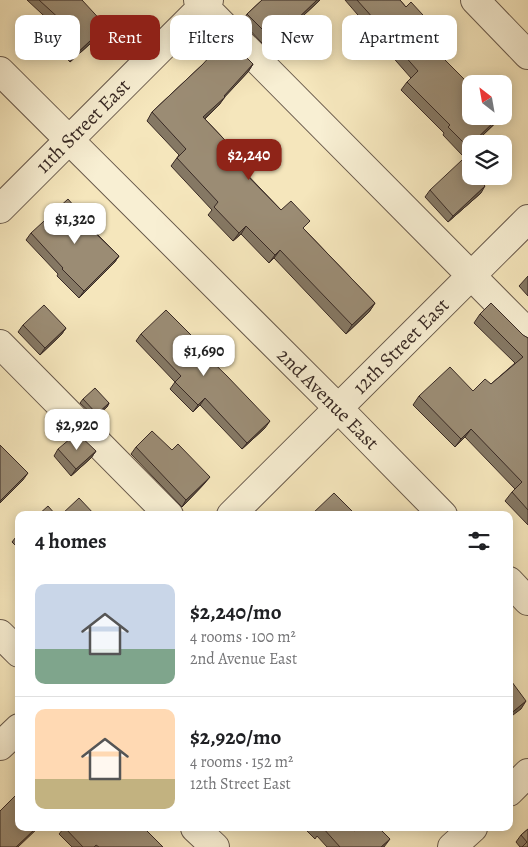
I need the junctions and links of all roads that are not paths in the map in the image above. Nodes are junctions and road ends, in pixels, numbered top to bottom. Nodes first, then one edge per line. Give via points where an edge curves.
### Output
1 (475, 0) edge
2 (204, 2) edge
3 (528, 54) edge
4 (0, 71) edge
5 (69, 140) junction
6 (0, 209) edge
7 (528, 219) edge
8 (470, 276) junction
9 (528, 334) edge
10 (0, 344) edge
11 (338, 408) junction
12 (165, 511) edge
13 (235, 511) edge
14 (439, 511) edge
15 (513, 585) edge
16 (528, 601) edge
17 (0, 634) edge
18 (15, 649) edge
19 (15, 732) edge
20 (0, 746) edge
21 (528, 773) edge
22 (513, 788) edge
23 (198, 831) edge
24 (470, 831) edge
25 (215, 847) edge
26 (452, 847) edge

1 - 3 street
2 - 5 street, 11th Street East
2 - 8 street
4 - 5 street, 2nd Avenue East
5 - 6 street, 11th Street East
5 - 11 street, 2nd Avenue East
7 - 8 street, 12th Street East
8 - 9 street
8 - 11 street, 12th Street East
10 - 12 street
11 - 13 street, 12th Street East
11 - 14 street, 2nd Avenue East
15 - 16 street
17 - 18 street
19 - 20 street
21 - 22 street
23 - 25 street
24 - 26 street

